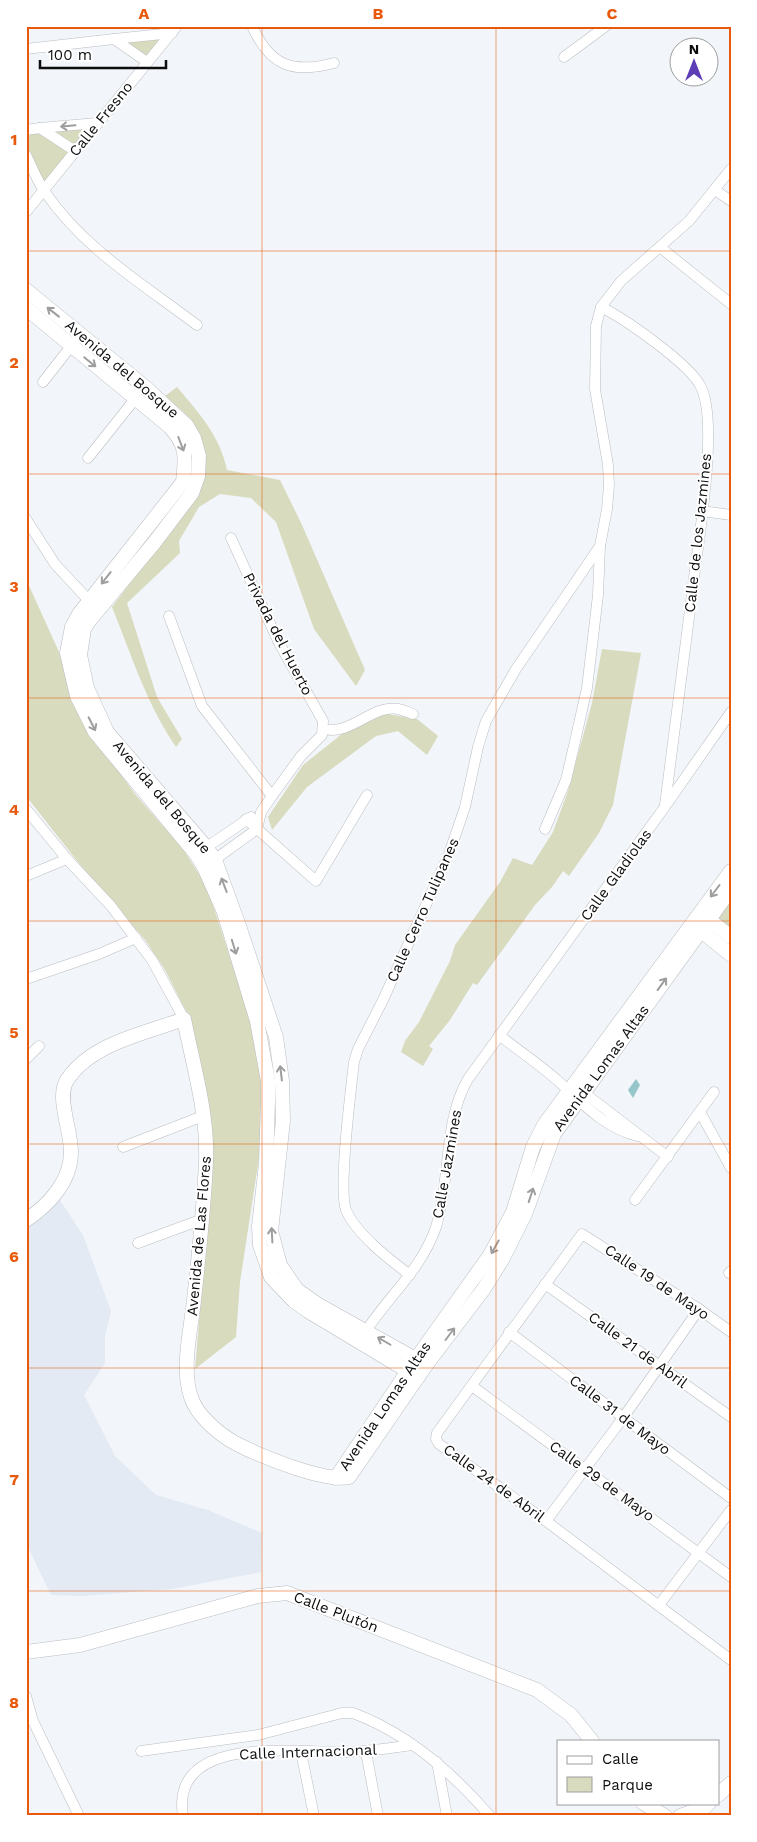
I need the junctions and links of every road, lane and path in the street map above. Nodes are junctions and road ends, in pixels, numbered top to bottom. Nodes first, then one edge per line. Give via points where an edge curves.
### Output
1 (252, 26) edge
2 (606, 26) edge
3 (174, 30) edge
4 (114, 40) junction
5 (26, 49) edge
6 (564, 57) dead end
7 (147, 62) junction
8 (334, 63) dead end
9 (97, 123) junction
10 (40, 128) junction
11 (26, 130) edge
12 (75, 151) junction
13 (26, 155) edge
14 (731, 170) edge
15 (715, 190) junction
16 (44, 191) junction
17 (731, 201) edge
18 (26, 212) edge
19 (661, 248) junction
20 (26, 290) edge
21 (731, 304) edge
22 (601, 307) junction
23 (26, 308) edge
24 (197, 325) dead end
25 (82, 334) junction
26 (71, 346) junction
27 (43, 382) dead end
28 (145, 387) junction
29 (135, 398) junction
30 (88, 458) dead end
31 (702, 511) junction
32 (731, 515) edge
33 (26, 519) edge
34 (231, 538) dead end
35 (600, 546) junction
36 (93, 604) junction
37 (169, 616) dead end
38 (731, 712) edge
39 (413, 714) dead end
40 (324, 729) junction
41 (367, 795) dead end
42 (272, 796) junction
43 (664, 808) junction
44 (26, 809) edge
45 (261, 812) junction
46 (246, 819) junction
47 (545, 828) dead end
48 (257, 830) junction
49 (201, 850) junction
50 (67, 859) junction
51 (210, 864) junction
52 (731, 871) edge
53 (26, 876) edge
54 (731, 889) edge
55 (700, 922) junction
56 (731, 937) edge
57 (136, 938) junction
58 (731, 955) edge
59 (26, 979) edge
60 (184, 1019) junction
61 (499, 1035) junction
62 (39, 1046) dead end
63 (26, 1059) edge
64 (575, 1092) junction
65 (714, 1092) dead end
66 (700, 1112) junction
67 (203, 1116) junction
68 (123, 1148) dead end
69 (668, 1157) junction
70 (731, 1168) edge
71 (635, 1200) dead end
72 (27, 1219) edge
73 (203, 1219) junction
74 (582, 1234) joint
75 (138, 1244) dead end
76 (410, 1275) junction
77 (545, 1284) junction
78 (699, 1309) junction
79 (510, 1332) junction
80 (731, 1332) edge
81 (363, 1336) junction
82 (421, 1362) junction
83 (660, 1365) junction
84 (413, 1374) junction
85 (472, 1386) junction
86 (731, 1417) edge
87 (623, 1418) junction
88 (586, 1469) junction
89 (336, 1478) joint
90 (731, 1498) edge
91 (731, 1510) edge
92 (546, 1521) junction
93 (700, 1553) junction
94 (731, 1577) edge
95 (659, 1605) junction
96 (26, 1652) edge
97 (731, 1660) edge
98 (26, 1696) edge
99 (241, 1738) junction
100 (591, 1740) edge
101 (413, 1745) junction
102 (141, 1751) dead end
103 (302, 1752) junction
104 (366, 1752) junction
105 (243, 1753) junction
106 (437, 1762) junction
107 (731, 1783) edge
108 (720, 1793) edge
109 (644, 1804) edge
110 (708, 1804) edge
111 (79, 1816) edge
112 (183, 1816) edge
113 (314, 1816) edge
114 (378, 1816) edge
115 (447, 1816) edge
116 (490, 1816) edge
117 (665, 1816) edge
118 (680, 1816) edge

1 - 8 street via 261,46 279,62 317,68
2 - 6 street
3 - 4 street
3 - 7 street, Calle Fresno
4 - 5 street
4 - 7 street
7 - 9 street, Calle Fresno
9 -> 10 street
9 - 12 street, Calle Fresno
10 - 11 street
10 - 12 street
12 - 16 street, Calle Fresno
13 - 16 street
14 - 15 street
15 - 17 street
15 - 19 street
16 - 18 street, Calle Fresno
16 - 24 street via 92,246
19 - 21 street
19 - 22 street via 622,281
25 -> 20 street, Avenida del Bosque
22 - 31 street, Calle de los Jazmines via 620,316 693,373 702,388 709,436
22 - 35 street via 596,326 596,389 609,485
23 - 26 street, Avenida del Bosque
25 - 26 street
25 - 28 street, Avenida del Bosque
26 - 27 street
26 -> 29 street, Avenida del Bosque
28 - 29 street
28 - 36 street, Avenida del Bosque via 187,426 199,456 198,476 192,493 154,543
29 - 30 street
29 -> 36 street, Avenida del Bosque via 181,439 186,459 183,482
31 - 32 street
31 - 43 street, Calle de los Jazmines
33 - 36 street via 55,564
34 - 40 street, Privada del Huerto via 279,643 323,721
35 - 47 street via 587,688 566,780
35 - 76 street, Calle Cerro Tulipanes via 516,669 486,721 452,846 354,1062 344,1178 346,1210 370,1240
36 - 49 street, Avenida del Bosque via 84,629 80,655 87,688 107,732
37 - 42 street via 202,706
38 - 43 street, Calle Gladiolas
39 - 40 street via 397,708 337,730
40 - 42 street
41 - 48 street via 316,881
42 - 45 street
43 - 61 street, Calle Gladiolas
44 - 50 street, Avenida de Las Flores
45 - 46 street
45 - 48 street
46 - 48 street
46 - 49 street
48 - 51 street
49 - 51 street, Avenida del Bosque
50 - 53 street
50 - 57 street, Avenida de Las Flores
51 - 81 street, Avenida del Bosque via 273,1028 280,1058 283,1121 271,1232 276,1254 297,1290
52 -> 55 street
54 - 55 street
55 - 56 street
55 - 58 street
55 - 64 street, Avenida Lomas Altas
57 - 59 street
57 - 60 street, Avenida de Las Flores via 152,960
60 - 67 street, Avenida de Las Flores
60 - 72 street via 102,1050 67,1081 63,1101 71,1153 68,1169 53,1197
61 - 64 street
61 - 76 street, Calle Jazmines via 462,1089 453,1128 443,1204 431,1241
62 - 63 street
64 - 69 street
64 - 82 street, Avenida Lomas Altas via 548,1144 525,1214 504,1258 483,1290
65 - 66 street
66 - 69 street
66 - 70 street
67 - 68 street
67 - 73 street, Avenida de Las Flores via 206,1158
69 - 71 street
73 - 75 street
73 - 89 street, Avenida de Las Flores via 187,1368 191,1398 209,1424 234,1442 302,1470
74 - 77 street, Calle 24 de Abril
74 - 78 street, Calle 19 de Mayo
76 - 81 street, Calle Jazmines
77 - 79 street, Calle 24 de Abril
77 - 83 street, Calle 21 de Abril
78 - 80 street, Calle 19 de Mayo
78 - 83 street
79 - 85 street, Calle 24 de Abril
79 - 87 street, Calle 31 de Mayo
82 -> 81 street, Avenida del Bosque
81 - 84 street, Avenida del Bosque
82 - 84 street, Avenida Lomas Altas
83 - 86 street, Calle 21 de Abril
83 - 87 street
84 - 89 street, Avenida Lomas Altas via 353,1474
85 - 88 street, Calle 29 de Mayo
85 - 92 street, Calle 24 de Abril via 437,1433 436,1439
87 - 88 street
87 - 90 street, Calle 31 de Mayo
88 - 92 street
88 - 93 street, Calle 29 de Mayo
91 - 93 street
92 - 95 street, Calle 24 de Abril
93 - 94 street, Calle 29 de Mayo
93 - 95 street
95 - 97 street, Calle 24 de Abril
96 - 100 street, Calle Plutón via 80,1646 258,1596 287,1594 537,1690 571,1715
98 - 111 street via 33,1721
99 - 101 street via 353,1713
99 - 102 street
99 - 105 street
101 - 104 street, Calle Internacional
101 - 106 street
103 - 104 street, Calle Internacional
103 - 105 street, Calle Internacional
103 - 113 street
104 - 114 street
105 - 112 street, Calle Internacional via 225,1756 191,1774 181,1802
106 - 115 street
106 - 116 street
107 - 108 street
109 - 117 street
110 - 118 street

